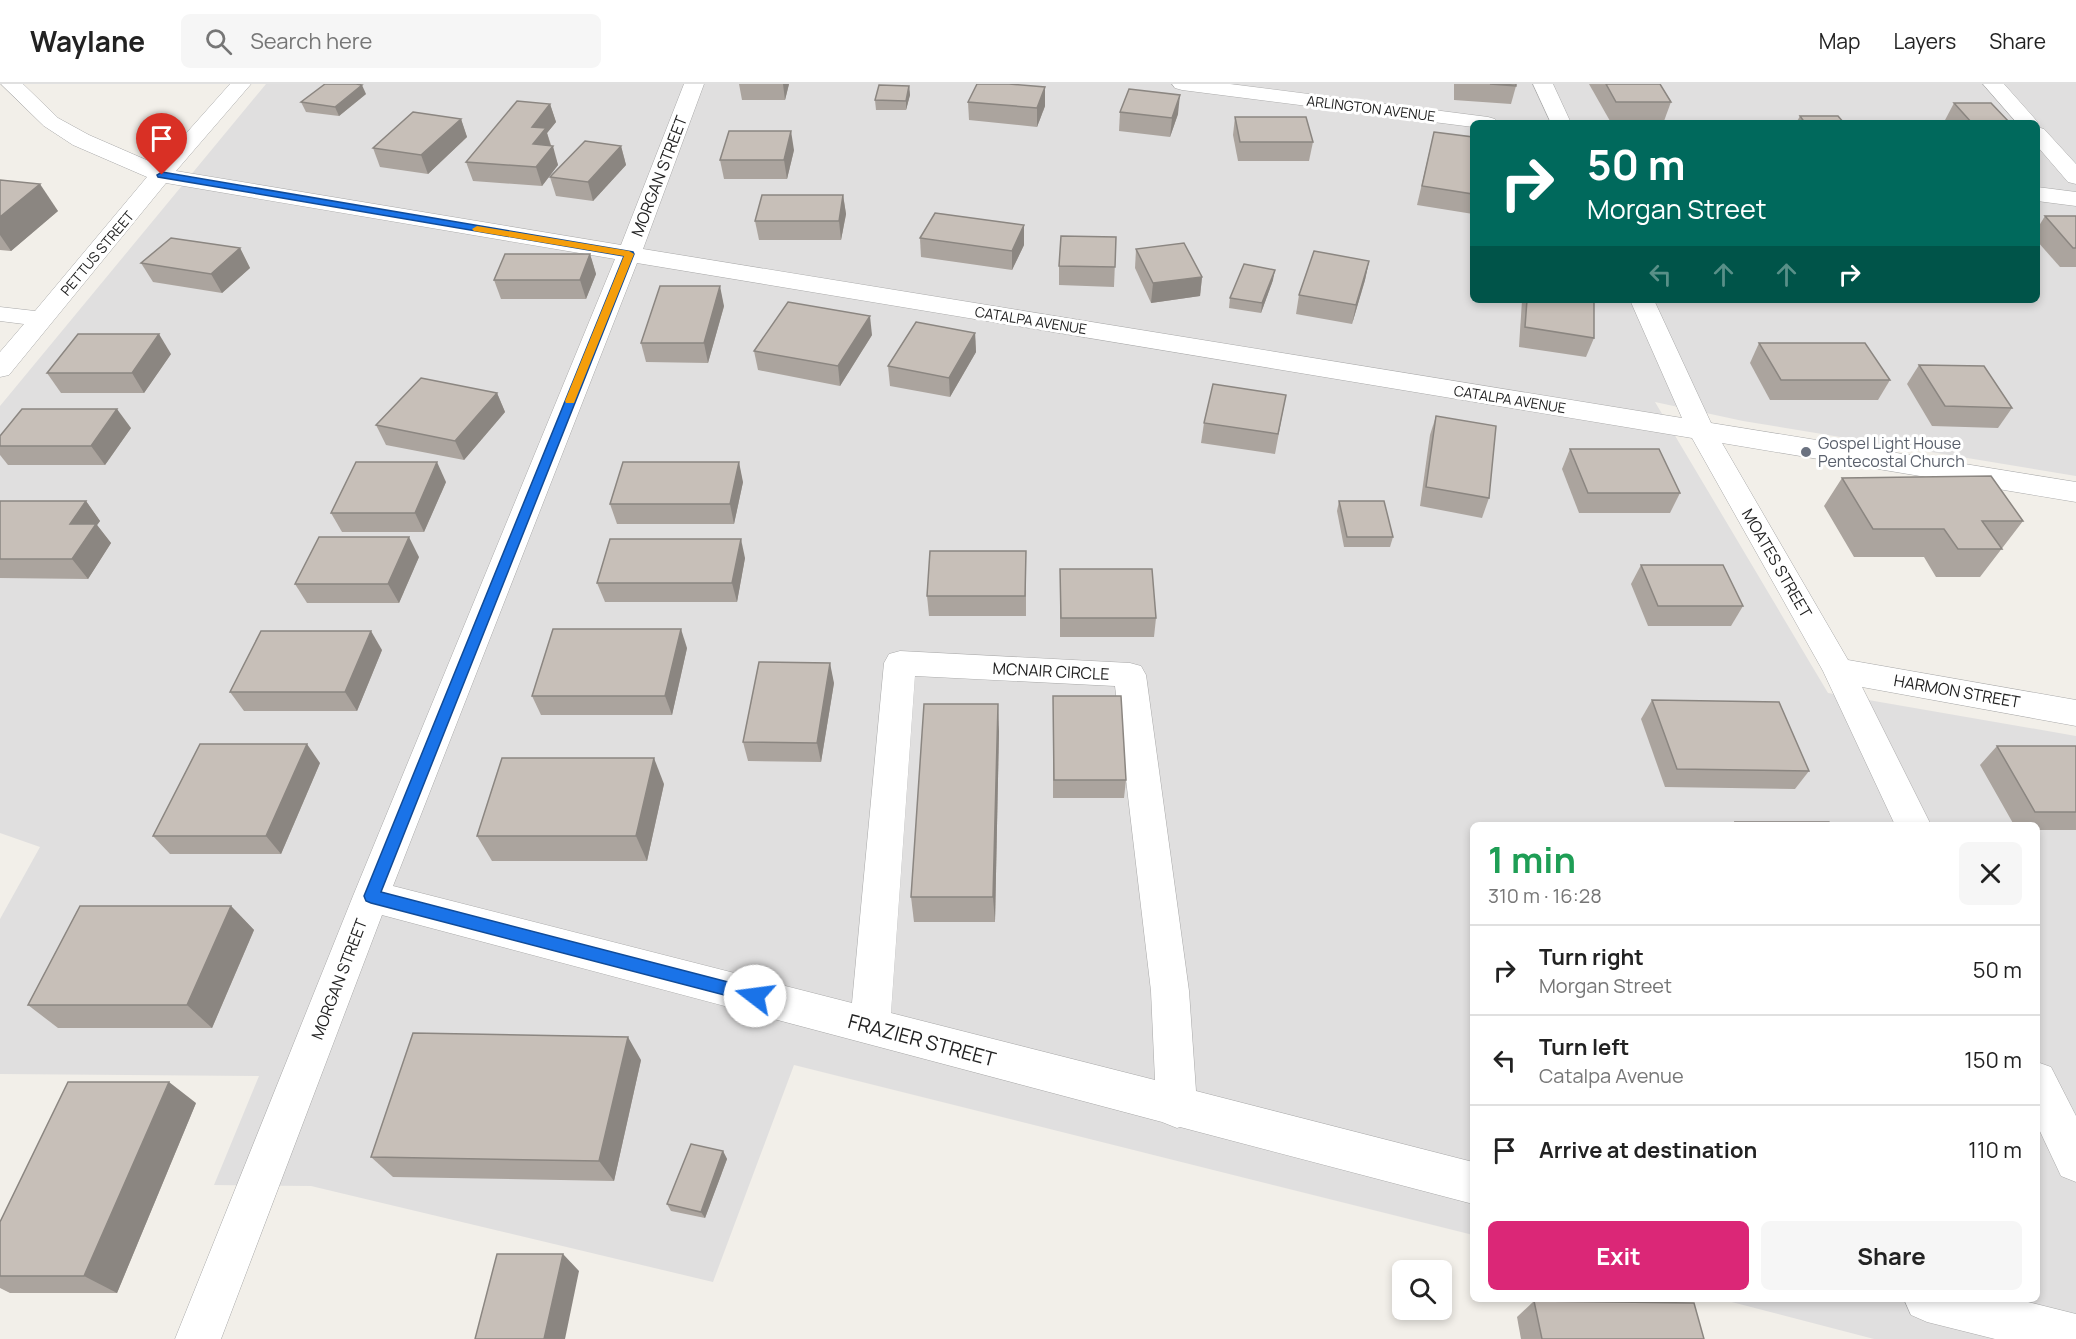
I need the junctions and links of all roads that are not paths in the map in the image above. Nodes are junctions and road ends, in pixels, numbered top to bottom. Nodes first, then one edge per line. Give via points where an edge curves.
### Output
1 (11, 84) edge
2 (241, 84) edge
3 (694, 84) edge
4 (1182, 84) edge
5 (1544, 84) edge
6 (1993, 84) edge
7 (1560, 120) edge
8 (2025, 120) edge
9 (1470, 121) edge
10 (2040, 136) edge
11 (162, 175) junction
12 (2076, 177) edge
13 (2040, 194) edge
14 (2076, 199) edge
15 (629, 254) junction
16 (1643, 303) edge
17 (0, 314) edge
18 (43, 319) junction
19 (0, 369) edge
20 (1701, 430) junction
21 (2076, 492) edge
22 (1838, 670) junction
23 (2076, 713) edge
24 (1912, 822) edge
25 (371, 896) junction
26 (870, 1026) junction
27 (2040, 1086) edge
28 (1177, 1108) junction
29 (2076, 1161) edge
30 (1470, 1183) edge
31 (1939, 1302) edge
32 (2076, 1337) edge
33 (198, 1339) edge

1 - 11 street, CATALPA AVENUE via 51,122 81,140
2 - 11 street, PETTUS STREET
3 - 15 street, MORGAN STREET
4 - 9 street, ARLINGTON AVENUE
5 - 7 street
6 - 8 street
10 - 12 street
11 - 15 street, CATALPA AVENUE
11 - 18 street, PETTUS STREET
13 - 14 street
15 - 20 street, CATALPA AVENUE
15 - 25 street, MORGAN STREET
16 - 20 street, MOATES STREET
17 - 18 street
18 - 19 street, PETTUS STREET
20 - 21 street, CATALPA AVENUE
20 - 22 street, MOATES STREET
22 - 23 street, HARMON STREET
22 - 24 street, MOATES STREET
25 - 26 street, FRAZIER STREET
25 - 33 street, MORGAN STREET
26 - 28 street, FRAZIER STREET
26 - 28 street, MCNAIR CIRCLE via 900,663 1130,675 1170,991
27 - 29 street
28 - 30 street, FRAZIER STREET
31 - 32 street

